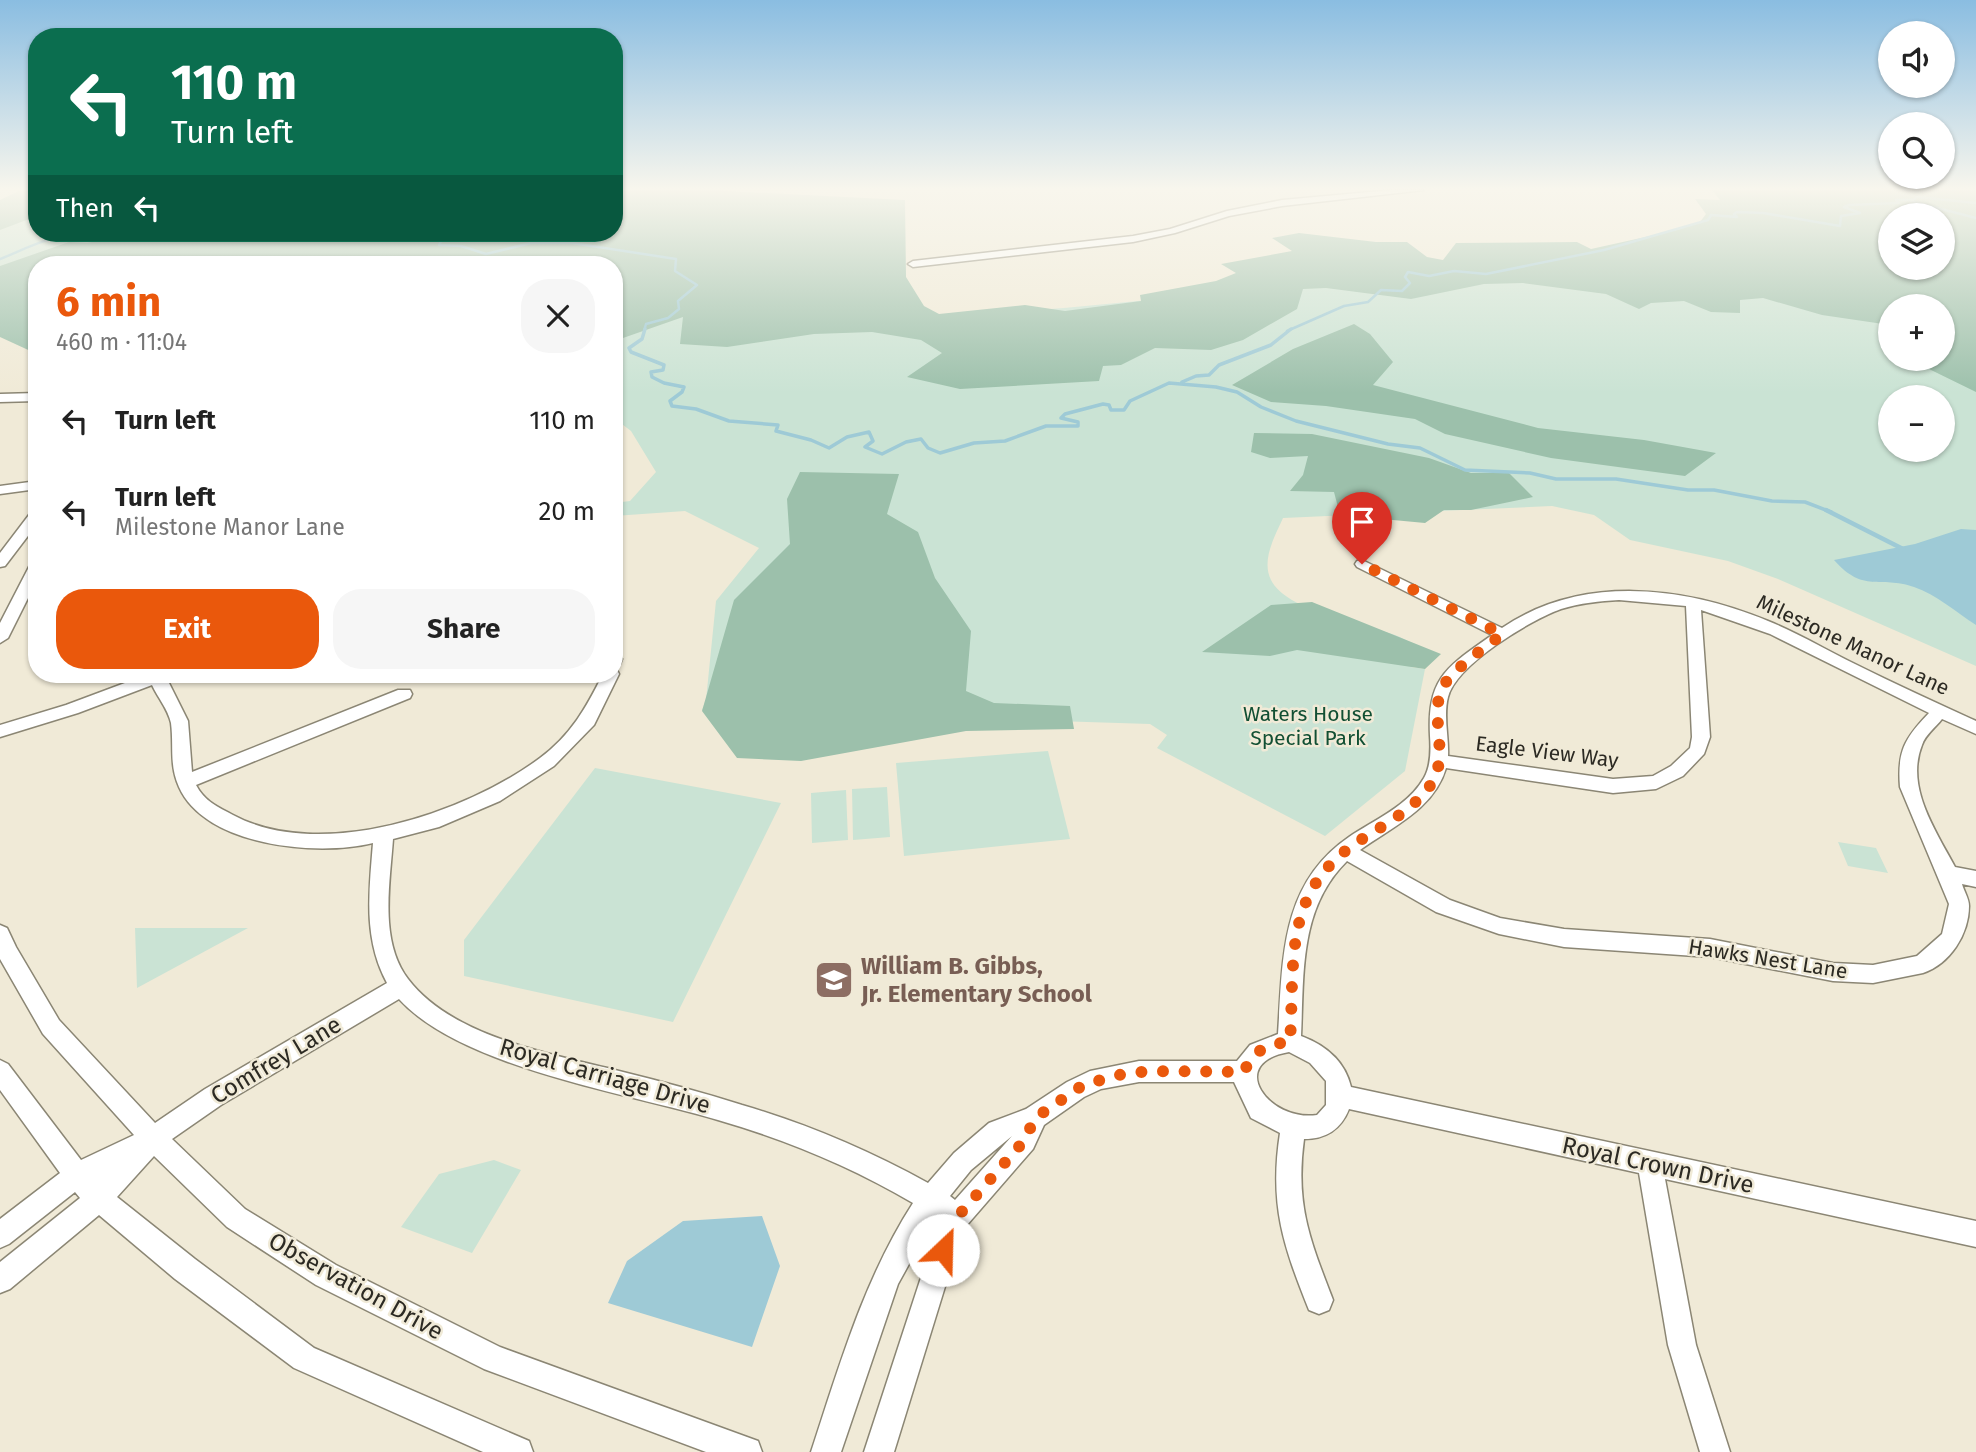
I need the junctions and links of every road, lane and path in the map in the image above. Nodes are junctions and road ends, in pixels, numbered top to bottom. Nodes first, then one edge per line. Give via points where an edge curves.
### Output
1 (968, 258) edge
2 (913, 264) dead end
3 (28, 397) edge
4 (0, 398) edge
5 (28, 486) edge
6 (0, 490) edge
7 (28, 497) edge
8 (0, 501) edge
9 (28, 526) edge
10 (0, 563) edge
11 (1362, 564) dead end
12 (28, 583) edge
13 (1693, 602) junction
14 (1502, 634) junction
15 (0, 638) edge
16 (139, 683) edge
17 (163, 683) edge
18 (607, 683) edge
19 (404, 694) dead end
20 (1939, 712) junction
21 (1976, 728) edge
22 (0, 731) edge
23 (1440, 761) junction
24 (186, 782) junction
25 (383, 836) junction
26 (1344, 850) junction
27 (1948, 874) junction
28 (1976, 879) edge
29 (0, 934) edge
30 (401, 986) junction
31 (1290, 1042) junction
32 (0, 1071) edge
33 (1244, 1072) junction
34 (1340, 1096) junction
35 (1035, 1118) junction
36 (1294, 1126) junction
37 (153, 1138) junction
38 (1650, 1164) junction
39 (77, 1175) junction
40 (930, 1198) junction
41 (99, 1199) junction
42 (958, 1216) junction
43 (1976, 1234) edge
44 (0, 1235) edge
45 (0, 1279) edge
46 (1319, 1300) dead end
47 (518, 1452) edge
48 (747, 1452) edge
49 (825, 1452) edge
50 (879, 1452) edge
51 (1715, 1452) edge

1 - 2 street
3 - 4 street
5 - 6 street
7 - 8 street
9 - 10 street
11 - 14 street
12 - 15 street
13 - 14 street, Milestone Manor Lane via 1581,597 1546,607
13 - 20 street, Milestone Manor Lane via 1754,621
13 - 23 street, Eagle View Way via 1702,737 1698,750 1677,771 1656,782 1613,786
14 - 23 street, Milestone Manor Lane via 1445,683 1438,701
16 - 22 street
17 - 24 street via 179,722
18 - 25 street via 595,712 578,732 521,782 459,812
19 - 24 street
20 - 21 street, Milestone Manor Lane
20 - 27 street, Hawks Nest Lane via 1914,740 1907,765 1917,813
23 - 26 street, Milestone Manor Lane via 1417,801
24 - 25 street via 199,804 227,825 270,837
25 - 30 street, Royal Carriage Drive via 378,922 385,956
26 - 27 street, Hawks Nest Lane via 1443,906 1499,926 1564,938 1710,948 1833,972 1873,974 1923,964 1952,938 1959,904
26 - 31 street, Milestone Manor Lane via 1322,871 1298,926
27 - 28 street
29 - 37 street, Observation Drive via 51,1027
30 - 37 street, Comfrey Lane via 213,1097
30 - 40 street, Royal Carriage Drive via 424,1009 455,1029 509,1051 801,1136 852,1156
31 - 33 street via 1262,1048 1250,1057
31 - 34 street via 1307,1046 1324,1060 1336,1075
32 - 39 street
33 - 35 street via 1119,1075 1083,1085
33 - 36 street via 1247,1090 1260,1110
34 - 36 street via 1337,1113 1325,1124
34 - 38 street, Royal Crown Drive
35 - 40 street via 1001,1129 963,1160
35 - 42 street via 1024,1141
36 - 46 street via 1289,1199 1296,1235
37 - 39 street
37 - 41 street
37 - 48 street, Observation Drive via 236,1218 326,1275 494,1359
38 - 43 street, Royal Crown Drive
38 - 51 street via 1682,1345
39 - 41 street
39 - 44 street
40 - 42 street, Royal Carriage Drive
40 - 49 street via 878,1294
41 - 45 street
41 - 47 street via 304,1358
42 - 50 street

